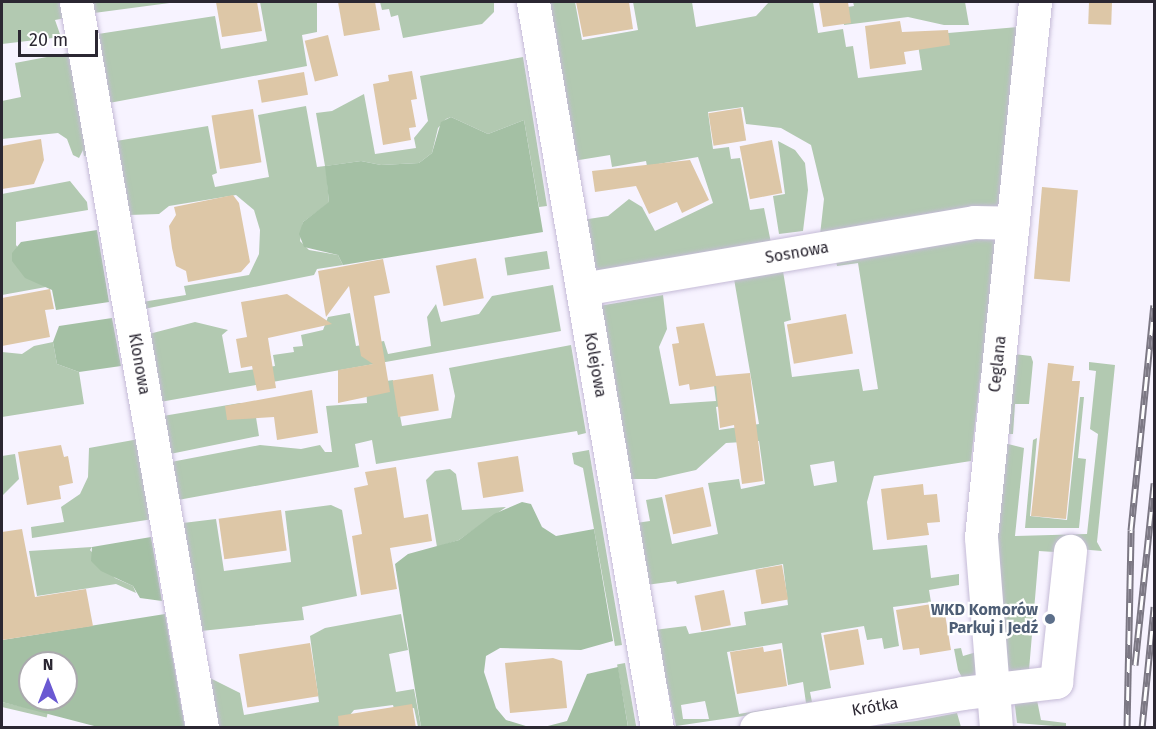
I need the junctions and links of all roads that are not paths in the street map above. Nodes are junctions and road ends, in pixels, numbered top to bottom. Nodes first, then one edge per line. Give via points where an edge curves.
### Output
1 (76, 2) edge
2 (533, 2) edge
3 (1035, 2) edge
4 (1013, 222) junction
5 (582, 289) junction
6 (1070, 550) dead end
7 (993, 688) junction
8 (202, 728) edge
9 (657, 728) edge
10 (756, 728) edge
11 (996, 728) edge

1 - 8 street, Klonowa
2 - 5 street, Kolejowa
3 - 4 street, Ceglana
4 - 5 street, Sosnowa via 974,222
4 - 7 street, Ceglana via 981,537
5 - 9 street, Kolejowa
6 - 7 street, Krótka via 1059,679 1049,684
7 - 10 street, Krótka
7 - 11 street, Ceglana

